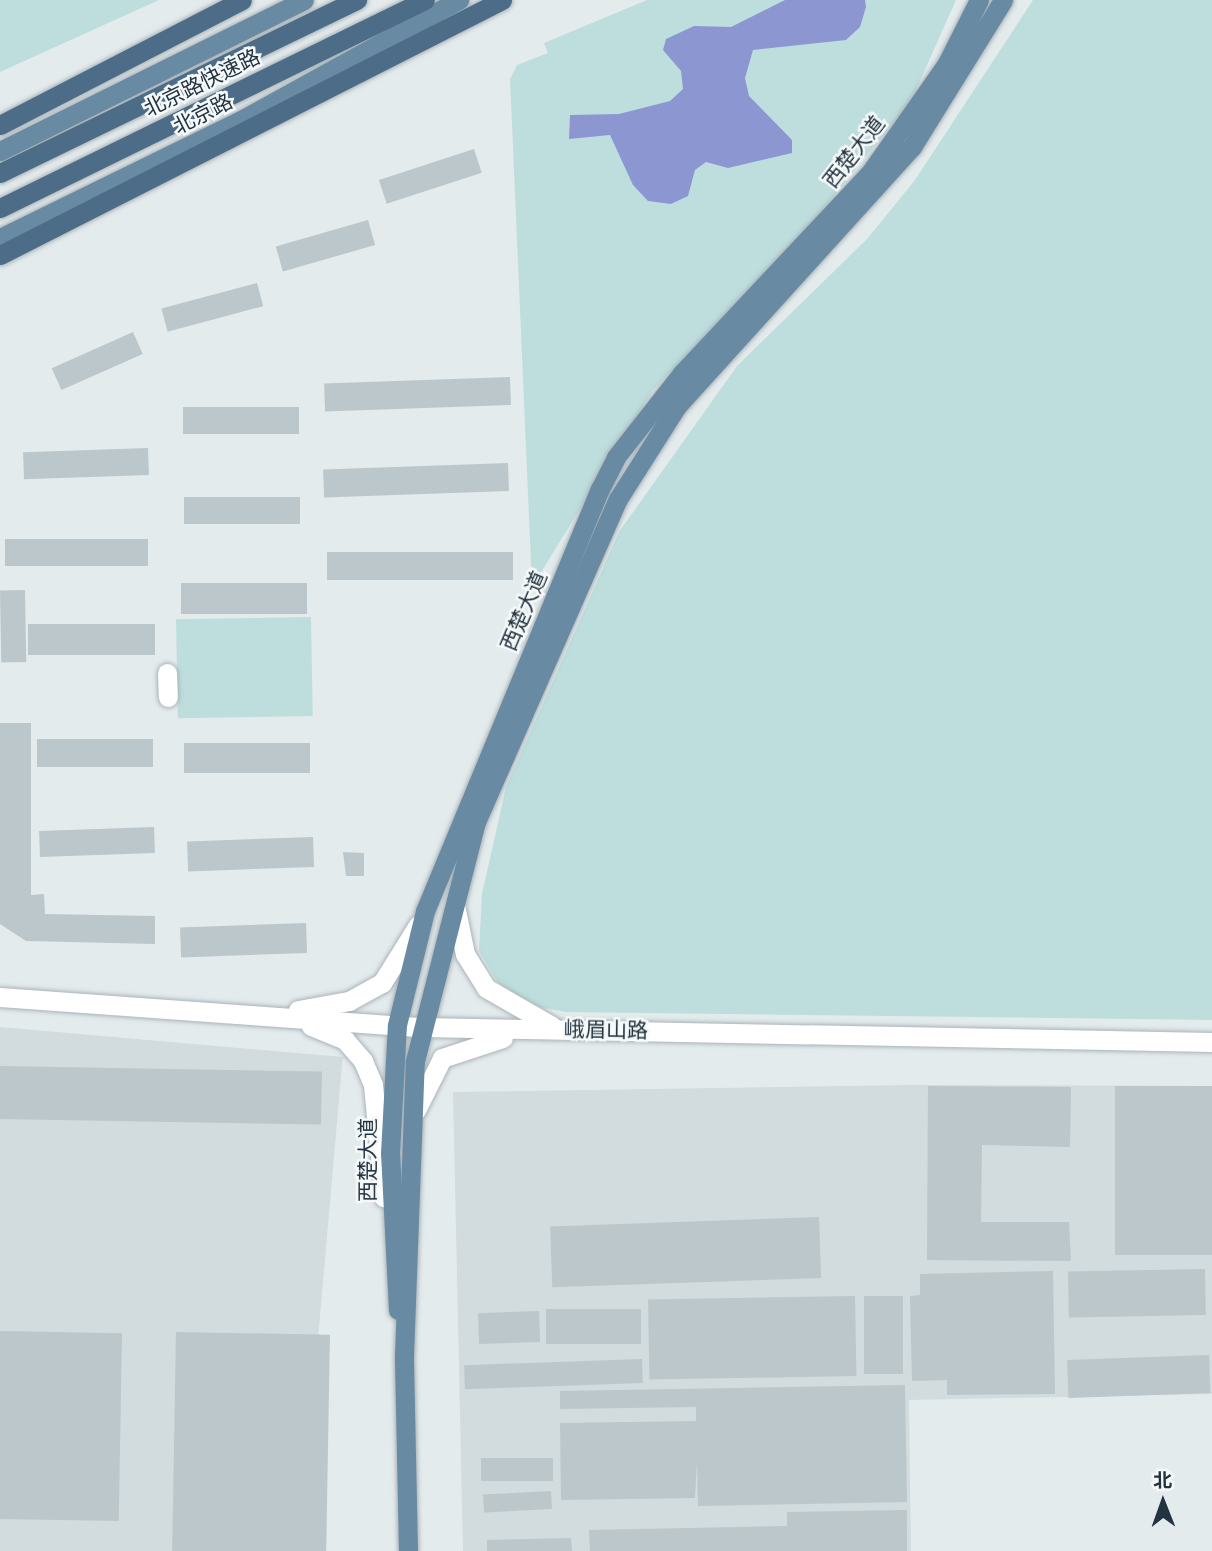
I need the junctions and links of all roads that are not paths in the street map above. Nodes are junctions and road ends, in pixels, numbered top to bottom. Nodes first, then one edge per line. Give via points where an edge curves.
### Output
1 (242, 0) edge
2 (304, 0) edge
3 (357, 0) edge
4 (425, 0) edge
5 (459, 0) edge
6 (502, 0) edge
7 (979, 0) edge
8 (1003, 0) edge
9 (0, 125) edge
10 (0, 151) edge
11 (0, 173) edge
12 (0, 208) edge
13 (0, 238) edge
14 (0, 255) edge
15 (167, 673) dead end
16 (168, 697) dead end
17 (454, 892) junction
18 (425, 911) junction
19 (0, 997) edge
20 (269, 1014) junction
21 (397, 1025) junction
22 (421, 1027) junction
23 (559, 1029) junction
24 (1212, 1042) edge
25 (412, 1128) junction
26 (392, 1270) junction
27 (404, 1356) junction
28 (408, 1551) edge

1 - 9 highway
2 - 10 main road
3 - 11 highway, 北京路快速路
4 - 12 highway, 北京路快速路
5 - 13 main road, 北京路 via 243,119
6 - 14 highway
7 - 18 main road, 西楚大道 via 946,65 870,173 681,373 616,457
8 - 17 main road, 西楚大道 via 912,147 677,406 618,499 481,809
15 - 16 street
17 - 22 main road, 西楚大道
17 - 23 street via 465,954 486,988
18 - 20 street via 382,983 349,1001
18 - 21 main road, 西楚大道
19 - 20 street, 峨眉山路
20 - 21 street, 峨眉山路
20 - 26 street via 332,1032 363,1061 373,1085
21 - 22 street, 峨眉山路
21 - 26 main road, 西楚大道 via 391,1075
22 - 23 street, 峨眉山路
22 - 25 main road, 西楚大道
23 - 24 street, 峨眉山路
23 - 25 street via 479,1041 442,1058 421,1090
25 - 27 main road, 西楚大道
26 - 27 main road, 西楚大道
27 - 28 main road, 西楚大道

